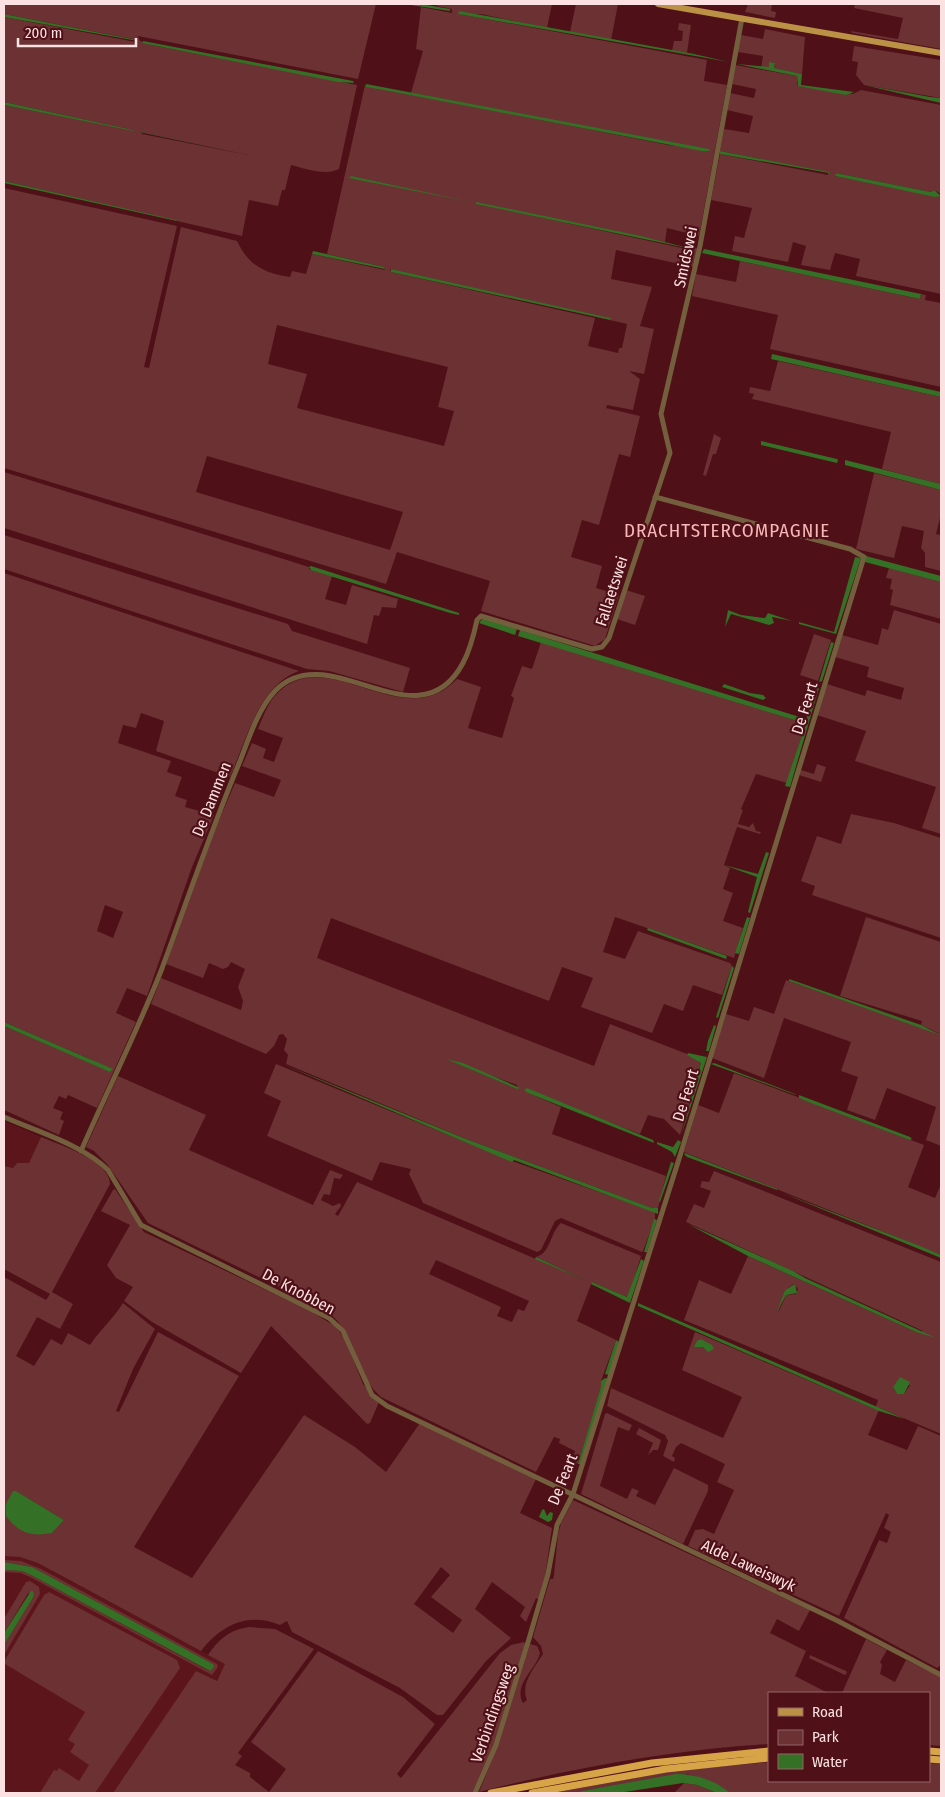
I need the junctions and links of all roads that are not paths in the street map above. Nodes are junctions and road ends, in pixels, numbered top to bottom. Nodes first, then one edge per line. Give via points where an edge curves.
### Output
1 (658, 4) edge
2 (742, 18) junction
3 (941, 53) edge
4 (654, 497) junction
5 (476, 624) joint
6 (4, 1117) edge
7 (81, 1151) junction
8 (573, 1494) junction
9 (529, 1639) joint
10 (941, 1675) edge
11 (768, 1751) edge
12 (768, 1758) edge
13 (476, 1793) edge
14 (491, 1793) edge
15 (532, 1793) edge

1 - 2 main road
2 - 3 main road
2 - 4 street, Smidswei via 698,256 661,414 670,453
4 - 5 street, Fallaetswei via 609,638 602,647 585,648 486,616 479,617
4 - 8 street, De Feart via 850,549 864,556
5 - 7 street, De Dammen via 459,670 445,684 428,693 395,695 313,673 286,681 269,699 211,829 146,1006
6 - 7 street, De Knobben
7 - 8 street, De Knobben via 108,1170 141,1225 329,1318 343,1332 372,1395 387,1406
8 - 9 street, De Feart via 556,1525 548,1574
8 - 10 street, Alde Laweiswyk via 838,1621
9 - 13 street, Verbindingsweg
11 - 14 highway via 660,1762
12 - 15 highway via 666,1769

